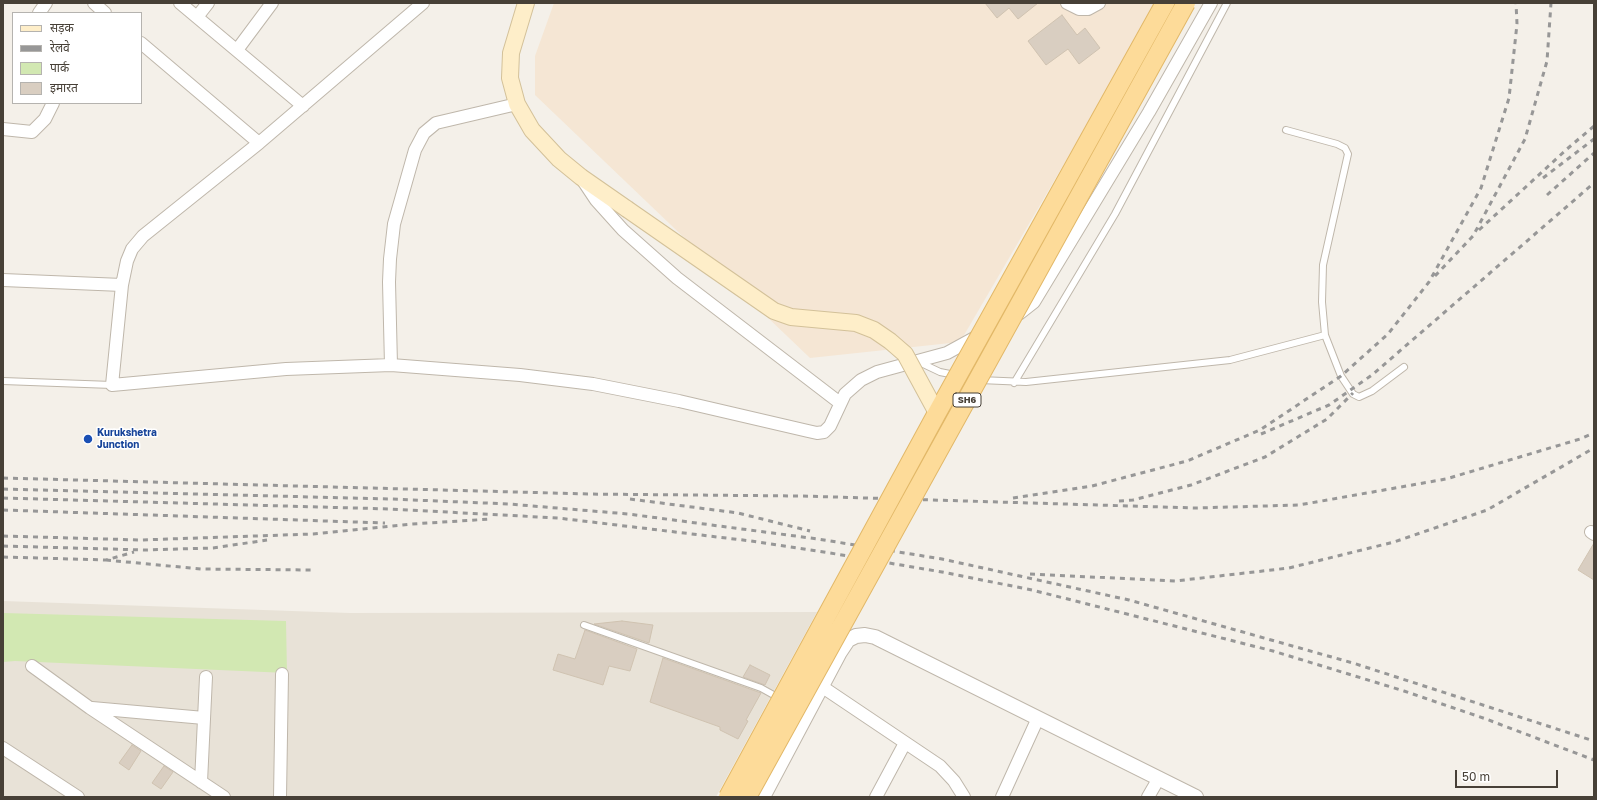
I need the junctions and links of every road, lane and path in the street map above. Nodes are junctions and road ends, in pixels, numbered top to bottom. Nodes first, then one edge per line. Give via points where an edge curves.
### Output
1 (46, 3) edge
2 (180, 3) edge
3 (208, 3) edge
4 (272, 3) edge
5 (423, 3) edge
6 (526, 3) edge
7 (1067, 3) edge
8 (1099, 3) edge
9 (1165, 3) edge
10 (1186, 3) edge
11 (1210, 3) edge
12 (1227, 3) edge
13 (40, 12) edge
14 (197, 17) junction
15 (142, 44) edge
16 (237, 50) junction
17 (52, 104) edge
18 (517, 104) junction
19 (303, 106) junction
20 (3, 129) edge
21 (1286, 130) dead end
22 (259, 142) junction
23 (581, 177) junction
24 (3, 280) edge
25 (122, 285) junction
26 (1325, 335) junction
27 (918, 361) junction
28 (391, 365) junction
29 (1404, 367) dead end
30 (961, 377) dead end
31 (968, 379) dead end
32 (3, 381) edge
33 (1014, 383) junction
34 (112, 385) junction
35 (840, 403) junction
36 (937, 413) junction
37 (584, 625) dead end
38 (32, 666) dead end
39 (282, 674) dead end
40 (206, 677) dead end
41 (821, 686) junction
42 (90, 708) junction
43 (806, 714) junction
44 (204, 718) junction
45 (1038, 718) junction
46 (905, 743) junction
47 (3, 748) edge
48 (1159, 778) junction
49 (201, 782) junction
50 (78, 797) edge
51 (224, 797) edge
52 (280, 797) edge
53 (728, 797) edge
54 (747, 797) edge
55 (763, 797) edge
56 (876, 797) edge
57 (964, 797) edge
58 (1002, 797) edge
59 (1148, 797) edge
60 (1195, 797) edge

1 - 13 street
2 - 14 street
3 - 14 street
4 - 16 street
5 - 19 street
6 - 18 main road via 511,53 510,78
7 - 8 street via 1080,9 1088,9
9 - 36 main road, SH6, bridge
10 - 54 main road, SH6, bridge
11 - 27 street via 1145,119 1034,302 1020,313 947,353
12 - 33 lane via 1114,214
14 - 16 street
15 - 22 street
16 - 19 street
17 - 20 street via 45,119 32,132
18 - 23 main road via 543,144
18 - 28 street via 436,123 424,133 415,150 394,224 389,282
19 - 22 street
21 - 26 lane via 1337,144 1345,148 1348,154 1323,265 1322,302
22 - 25 street via 143,236 132,249
23 - 35 street via 596,200 623,230 677,278
23 - 36 main road, bridge via 774,311 791,317 856,323 874,330 905,354
24 - 25 street
25 - 34 street
26 - 29 lane via 1341,376 1353,394 1359,396 1372,392
26 - 33 lane via 1230,360
27 - 30 lane via 940,372
27 - 35 street via 877,372 861,380 845,394
28 - 34 street via 286,369
28 - 35 street via 520,375 592,384 817,433 824,432 830,426
31 - 33 lane
32 - 34 lane
36 - 53 main road, SH6, bridge
37 - 43 lane via 761,688
38 - 42 street
39 - 52 street
40 - 44 street
41 - 43 street
41 - 45 street via 848,640 865,635 875,637
41 - 46 street
42 - 44 street
42 - 49 street
43 - 55 street
44 - 49 street
45 - 48 street
45 - 58 street
46 - 56 street
46 - 57 street via 949,774
47 - 50 street
48 - 59 street
48 - 60 street
49 - 51 street

